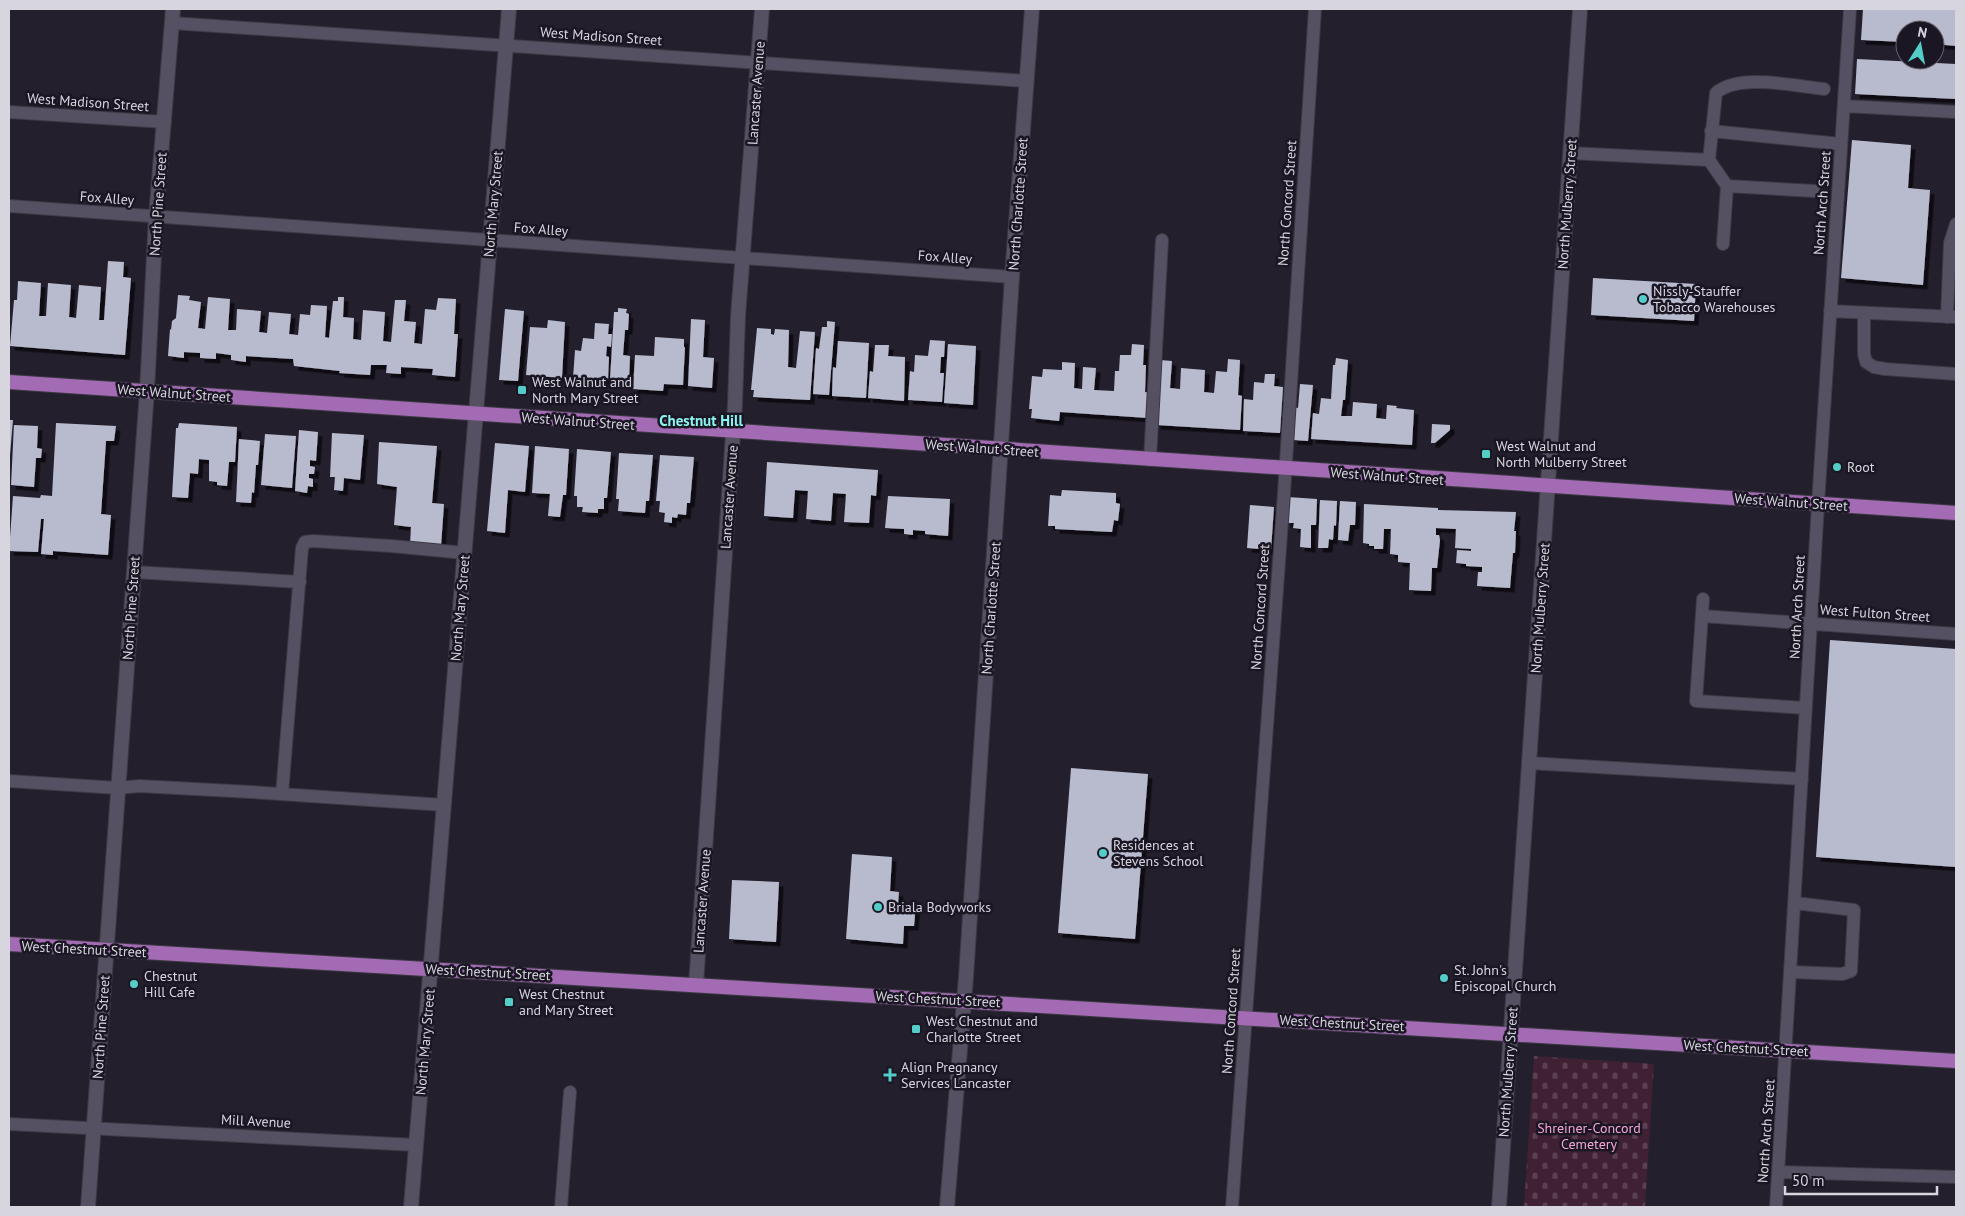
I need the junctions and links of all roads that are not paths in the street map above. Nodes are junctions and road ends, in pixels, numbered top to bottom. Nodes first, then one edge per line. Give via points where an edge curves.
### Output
1 (510, 9) edge
2 (762, 9) edge
3 (1032, 9) edge
4 (1315, 9) edge
5 (1580, 9) edge
6 (1850, 9) edge
7 (172, 16) edge
8 (507, 44) junction
9 (758, 62) junction
10 (1027, 81) junction
11 (1824, 89) dead end
12 (1844, 106) junction
13 (9, 112) edge
14 (1956, 112) edge
15 (165, 122) junction
16 (1711, 130) junction
17 (1841, 144) junction
18 (1570, 154) junction
19 (1709, 160) junction
20 (1727, 186) junction
21 (1814, 191) dead end
22 (9, 206) edge
23 (156, 217) junction
24 (1956, 224) edge
25 (489, 240) junction
26 (1162, 240) dead end
27 (1723, 244) dead end
28 (743, 258) junction
29 (1012, 276) junction
30 (1830, 311) junction
31 (1864, 313) junction
32 (1952, 317) edge
33 (1956, 374) edge
34 (9, 382) edge
35 (147, 391) junction
36 (476, 414) junction
37 (733, 431) junction
38 (1001, 449) junction
39 (1150, 460) junction
40 (1285, 469) junction
41 (1548, 486) junction
42 (1818, 504) junction
43 (1956, 513) edge
44 (465, 553) junction
45 (134, 572) junction
46 (300, 582) junction
47 (1702, 599) dead end
48 (1702, 616) junction
49 (1810, 624) junction
50 (1956, 634) edge
51 (1806, 708) junction
52 (1529, 763) junction
53 (1802, 779) junction
54 (9, 781) edge
55 (118, 788) junction
56 (282, 794) junction
57 (444, 805) junction
58 (1795, 903) junction
59 (9, 944) edge
60 (107, 950) junction
61 (431, 969) junction
62 (1791, 972) junction
63 (696, 985) junction
64 (964, 1000) junction
65 (1245, 1017) junction
66 (1511, 1034) junction
67 (1786, 1050) junction
68 (1956, 1060) edge
69 (570, 1092) dead end
70 (9, 1124) edge
71 (94, 1128) junction
72 (416, 1145) junction
73 (1778, 1172) junction
74 (1956, 1177) edge
75 (88, 1207) edge
76 (411, 1207) edge
77 (561, 1207) edge
78 (947, 1207) edge
79 (1232, 1207) edge
80 (1499, 1207) edge
81 (1776, 1207) edge

1 - 8 street, North Mary Street
2 - 9 street, Lancaster Avenue
3 - 10 street, North Charlotte Street
4 - 40 lane, North Concord Street
5 - 18 street, North Mulberry Street
6 - 12 lane, North Arch Street
7 - 8 lane, West Madison Street
7 - 15 street, North Pine Street
8 - 9 lane, West Madison Street
8 - 25 street, North Mary Street
9 - 10 lane, West Madison Street
9 - 28 street, Lancaster Avenue
10 - 29 street, North Charlotte Street
11 - 16 lane via 1750,81 1722,87 1716,93
12 - 14 lane
12 - 17 lane, North Arch Street
13 - 15 lane, West Madison Street
15 - 23 street, North Pine Street
16 - 17 lane
16 - 19 lane
17 - 30 lane, North Arch Street
18 - 19 lane
18 - 41 street, North Mulberry Street
19 - 20 lane
20 - 21 lane
20 - 27 lane
22 - 23 lane, Fox Alley
23 - 25 lane, Fox Alley
23 - 35 street, North Pine Street
24 - 32 lane via 1950,243
25 - 28 lane, Fox Alley
25 - 36 street, North Mary Street
26 - 39 lane
28 - 29 lane, Fox Alley
28 - 37 street, Lancaster Avenue
29 - 38 street, North Charlotte Street
30 - 31 lane
30 - 42 lane, North Arch Street
31 - 32 lane
31 - 33 lane via 1866,362 1884,369
34 - 35 main road, West Walnut Street
35 - 36 main road, West Walnut Street
35 - 45 street, North Pine Street
36 - 37 main road, West Walnut Street
36 - 44 street, North Mary Street
37 - 38 main road, West Walnut Street
37 - 63 street, Lancaster Avenue
38 - 39 main road, West Walnut Street
38 - 64 street, North Charlotte Street
39 - 40 main road, West Walnut Street
40 - 41 main road, West Walnut Street
40 - 65 lane, North Concord Street
41 - 42 main road, West Walnut Street
41 - 52 street, North Mulberry Street
42 - 43 main road, West Walnut Street
42 - 49 lane, North Arch Street
44 - 46 lane via 305,542
44 - 57 street, North Mary Street
45 - 46 lane
45 - 55 street, North Pine Street
46 - 56 lane
47 - 48 lane
48 - 49 lane, West Fulton Street
48 - 51 lane via 1696,701
49 - 50 lane, West Fulton Street
49 - 51 lane, North Arch Street
51 - 53 lane, North Arch Street
52 - 53 lane
52 - 66 street, North Mulberry Street
53 - 58 lane, North Arch Street
54 - 55 lane
55 - 56 lane via 139,786
55 - 60 street, North Pine Street
56 - 57 lane
57 - 61 street, North Mary Street
58 - 62 lane, North Arch Street
58 - 62 lane via 1854,910 1851,971 1842,974
59 - 60 main road, West Chestnut Street
60 - 61 main road, West Chestnut Street
60 - 71 street, North Pine Street
61 - 63 main road, West Chestnut Street
61 - 72 street, North Mary Street
62 - 67 lane, North Arch Street
63 - 64 main road, West Chestnut Street
64 - 65 main road, West Chestnut Street
64 - 78 street, North Charlotte Street
65 - 66 main road, West Chestnut Street
65 - 79 lane, North Concord Street
66 - 67 main road, West Chestnut Street
66 - 80 street, North Mulberry Street
67 - 68 main road, West Chestnut Street
67 - 73 lane, North Arch Street
69 - 77 lane
70 - 71 lane, Mill Avenue
71 - 72 lane, Mill Avenue
71 - 75 street, North Pine Street
72 - 76 street, North Mary Street
73 - 74 lane
73 - 81 lane, North Arch Street

